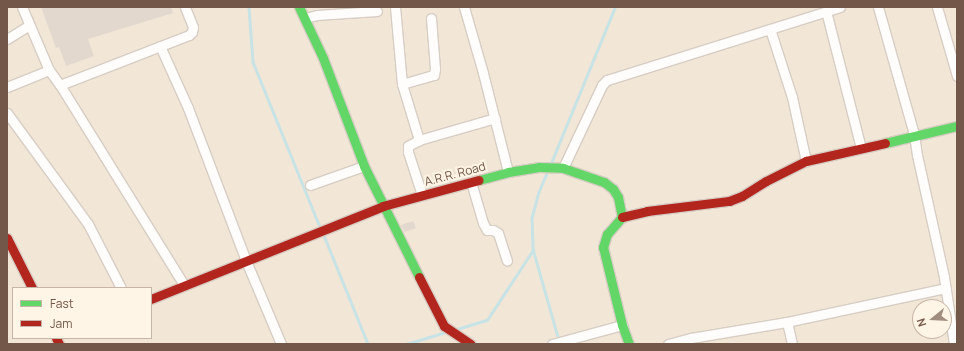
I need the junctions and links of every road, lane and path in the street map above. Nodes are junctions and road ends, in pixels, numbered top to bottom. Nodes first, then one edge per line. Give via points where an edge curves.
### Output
1 (22, 7) edge
2 (185, 7) edge
3 (299, 7) edge
4 (395, 7) edge
5 (464, 7) edge
6 (840, 7) edge
7 (878, 7) edge
8 (937, 7) edge
9 (826, 11) junction
10 (377, 12) dead end
11 (305, 18) junction
12 (431, 18) dead end
13 (29, 25) junction
14 (770, 29) junction
15 (7, 39) edge
16 (160, 46) junction
17 (49, 70) junction
18 (957, 76) edge
19 (402, 84) junction
20 (60, 85) junction
21 (7, 87) edge
22 (7, 113) edge
23 (495, 118) junction
24 (957, 126) edge
25 (914, 134) junction
26 (419, 140) junction
27 (862, 148) junction
28 (806, 161) junction
29 (364, 166) junction
30 (560, 168) junction
31 (508, 172) junction
32 (471, 182) junction
33 (310, 185) dead end
34 (422, 195) junction
35 (383, 206) junction
36 (622, 217) junction
37 (7, 238) edge
38 (246, 261) junction
39 (507, 261) dead end
40 (184, 285) junction
41 (32, 287) edge
42 (120, 287) edge
43 (945, 288) junction
44 (957, 296) edge
45 (947, 298) junction
46 (152, 299) edge
47 (787, 322) junction
48 (622, 325) junction
49 (280, 344) edge
50 (468, 344) edge
51 (552, 344) edge
52 (629, 344) edge
53 (668, 344) edge
54 (792, 344) edge
55 (954, 344) edge

1 - 13 street
2 - 16 street via 193,27 192,32
3 - 11 street
4 - 19 street
5 - 23 street
6 - 9 street
7 - 25 street
8 - 18 street
9 - 14 street
9 - 27 street
10 - 11 street
11 - 29 street
12 - 19 street via 434,75
13 - 15 street
13 - 17 street
14 - 28 street via 792,97
14 - 30 street via 607,80 602,85
16 - 20 street
16 - 38 street via 188,108
17 - 20 street
17 - 21 street
19 - 26 street
20 - 40 street
22 - 42 street via 88,224
23 - 26 street
23 - 31 street
24 - 25 street
25 - 27 street
25 - 43 street
26 - 34 street via 408,146 408,152
27 - 28 street
28 - 36 street via 729,201 647,211
29 - 33 street
29 - 35 street
30 - 31 street, A.R.R. Road via 539,167
30 - 36 street, A.R.R. Road via 604,182 613,189 618,197
31 - 32 street, A.R.R. Road
32 - 34 street, A.R.R. Road
32 - 39 street via 483,223 487,230 498,233
34 - 35 street, A.R.R. Road
35 - 38 street, A.R.R. Road
35 - 50 street via 444,326
36 - 48 street via 607,234 603,247
37 - 41 street
38 - 40 street, A.R.R. Road
38 - 49 street
40 - 46 street, A.R.R. Road
43 - 45 street
43 - 47 street
44 - 45 street
45 - 55 street
47 - 53 street
47 - 54 street
48 - 51 street
48 - 52 street

